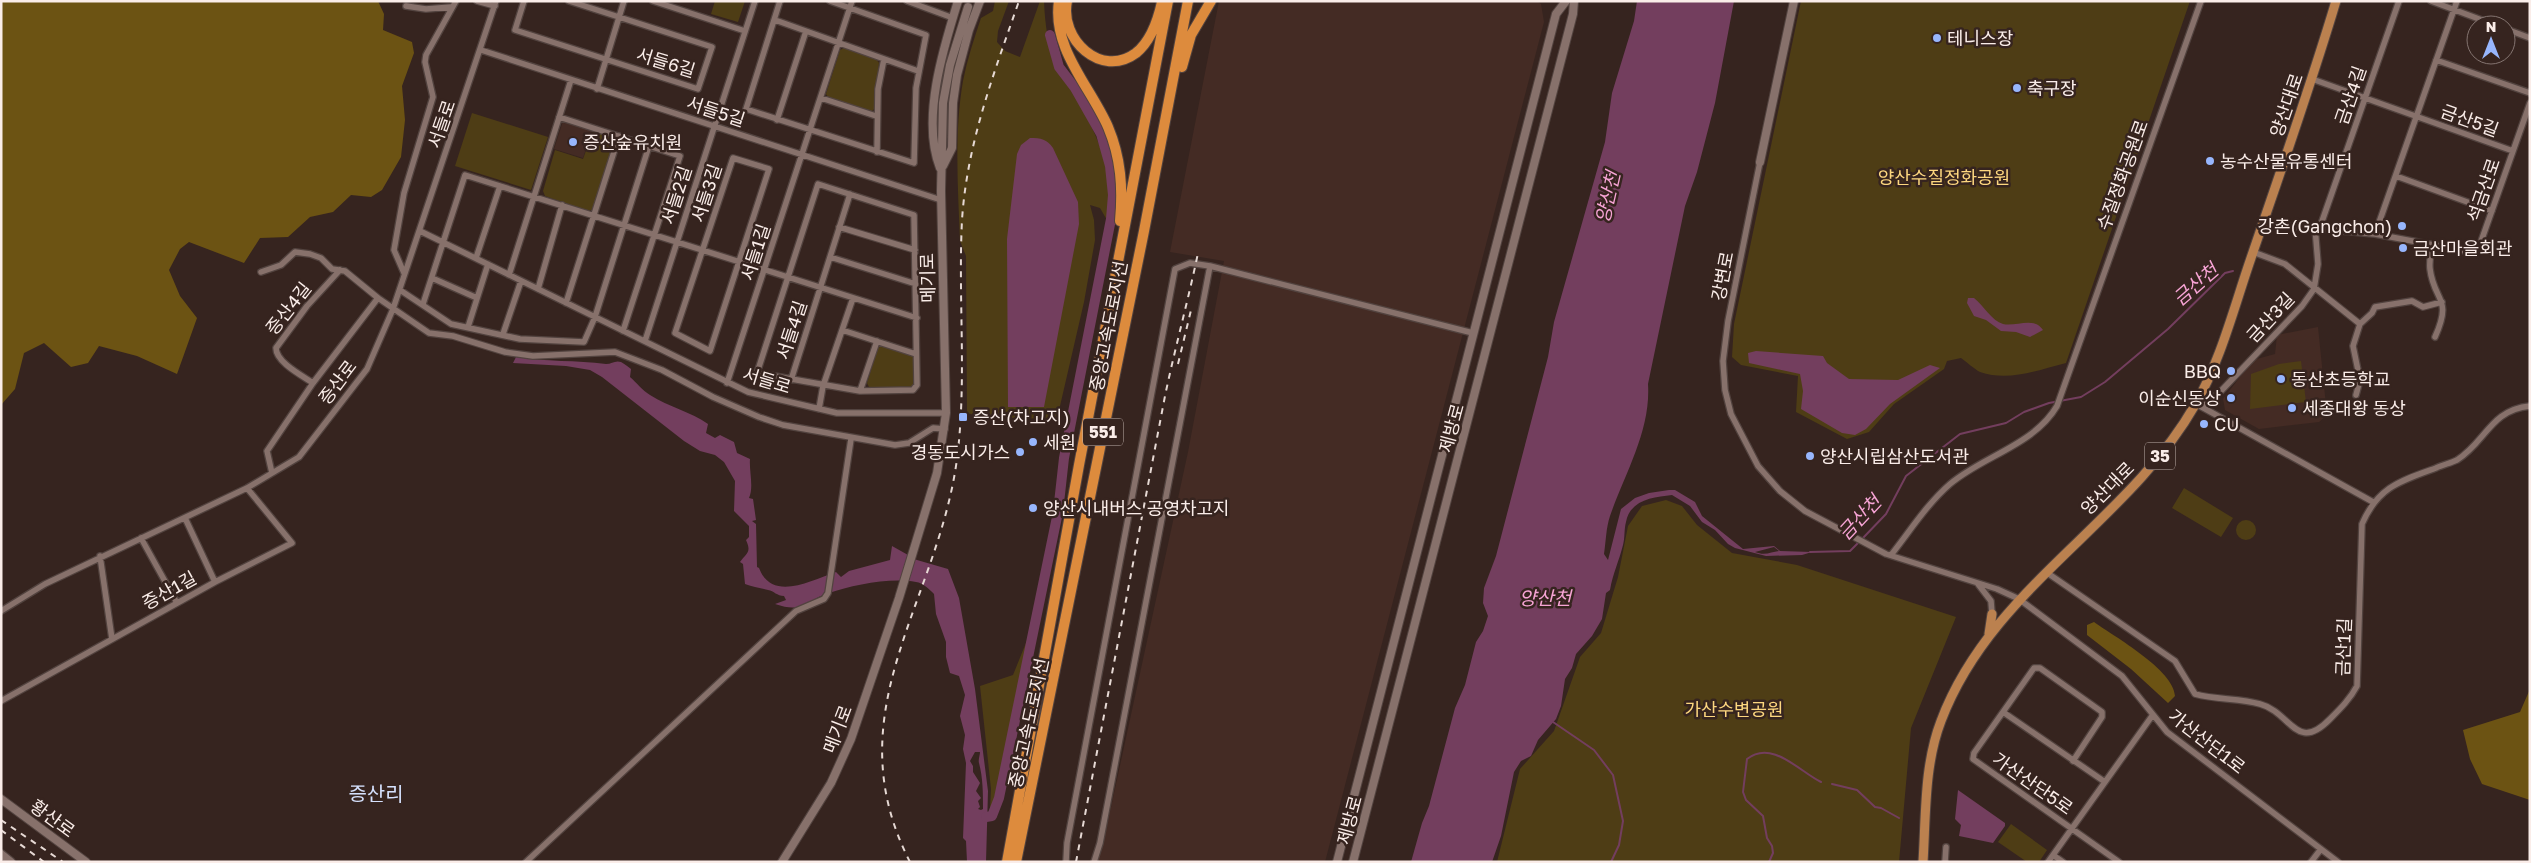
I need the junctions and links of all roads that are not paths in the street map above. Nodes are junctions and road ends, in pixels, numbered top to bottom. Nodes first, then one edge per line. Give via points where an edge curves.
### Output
1 (477, 1) edge
2 (524, 1) edge
3 (569, 1) edge
4 (624, 1) edge
5 (652, 1) edge
6 (755, 1) edge
7 (780, 1) edge
8 (830, 1) edge
9 (958, 1) edge
10 (979, 1) edge
11 (1059, 1) edge
12 (1067, 1) edge
13 (1162, 1) edge
14 (1168, 1) edge
15 (1188, 1) edge
16 (1211, 1) edge
17 (1566, 1) edge
18 (1574, 1) edge
19 (1794, 1) edge
20 (2201, 1) edge
21 (2336, 1) edge
22 (2399, 1) edge
23 (2431, 1) edge
24 (2457, 1) edge
25 (910, 2) edge
26 (452, 3) edge
27 (495, 4) edge
28 (851, 4) edge
29 (406, 6) dead end
30 (968, 7) dead end
31 (2454, 10) junction
32 (2468, 15) edge
33 (619, 17) junction
34 (953, 18) junction
35 (774, 20) junction
36 (745, 31) junction
37 (806, 31) junction
38 (2516, 33) edge
39 (2530, 38) edge
40 (838, 43) junction
41 (481, 50) junction
42 (606, 59) junction
43 (884, 59) junction
44 (2436, 60) junction
45 (918, 71) junction
46 (2312, 79) junction
47 (571, 80) junction
48 (597, 89) junction
49 (2530, 93) edge
50 (821, 98) junction
51 (2365, 98) junction
52 (2530, 103) edge
53 (876, 116) junction
54 (2416, 116) junction
55 (559, 117) junction
56 (777, 120) junction
57 (714, 127) junction
58 (810, 131) junction
59 (619, 136) junction
60 (649, 146) junction
61 (877, 152) junction
62 (2513, 152) junction
63 (802, 155) junction
64 (1760, 162) joint
65 (941, 170) junction
66 (1156, 172) junction
67 (2396, 176) junction
68 (500, 186) junction
69 (850, 194) junction
70 (534, 196) junction
71 (941, 200) junction
72 (562, 206) junction
73 (2492, 211) junction
74 (594, 216) junction
75 (2263, 224) junction
76 (624, 225) junction
77 (839, 227) junction
78 (2317, 227) junction
79 (420, 231) junction
80 (2375, 234) junction
81 (654, 235) junction
82 (444, 242) junction
83 (677, 242) junction
84 (2432, 245) junction
85 (915, 250) junction
86 (703, 251) junction
87 (2253, 252) junction
88 (830, 257) junction
89 (476, 258) junction
90 (739, 262) junction
91 (488, 264) junction
92 (1210, 266) junction
93 (340, 270) junction
94 (765, 270) junction
95 (261, 272) dead end
96 (404, 273) junction
97 (509, 274) junction
98 (432, 278) junction
99 (788, 278) junction
100 (521, 280) junction
101 (916, 284) junction
102 (820, 288) junction
103 (538, 289) junction
104 (2314, 289) junction
105 (400, 290) junction
106 (378, 298) junction
107 (477, 298) junction
108 (853, 298) junction
109 (566, 302) junction
110 (2442, 302) junction
111 (423, 304) junction
112 (393, 309) junction
113 (595, 317) junction
114 (917, 318) junction
115 (2360, 324) junction
116 (468, 327) junction
117 (842, 330) junction
118 (623, 331) junction
119 (1473, 333) junction
120 (503, 334) junction
121 (2435, 337) dead end
122 (498, 339) dead end
123 (645, 341) junction
124 (877, 341) junction
125 (916, 354) junction
126 (791, 380) junction
127 (313, 383) junction
128 (727, 383) junction
129 (823, 386) junction
130 (860, 392) junction
131 (2356, 395) dead end
132 (2199, 406) junction
133 (2530, 406) edge
134 (819, 409) junction
135 (946, 414) junction
136 (945, 429) junction
137 (851, 439) junction
138 (1079, 465) junction
139 (272, 473) junction
140 (247, 488) junction
141 (2373, 502) junction
142 (185, 518) junction
143 (141, 538) junction
144 (1889, 554) junction
145 (100, 556) junction
146 (2046, 572) junction
147 (215, 582) junction
148 (1976, 583) junction
149 (2019, 599) junction
150 (177, 603) junction
151 (1, 611) edge
152 (1992, 614) joint
153 (1986, 638) junction
154 (112, 639) junction
155 (1, 701) edge
156 (2003, 712) junction
157 (2152, 716) junction
158 (2073, 761) junction
159 (2105, 782) junction
160 (1, 799) edge
161 (2072, 828) junction
162 (1946, 847) dead end
163 (2321, 849) junction
164 (1, 854) edge
165 (2053, 855) junction
166 (1007, 861) edge
167 (11, 862) edge
168 (86, 862) edge
169 (526, 862) edge
170 (782, 862) edge
171 (1016, 862) edge
172 (1066, 862) edge
173 (1094, 862) edge
174 (1337, 862) edge
175 (1354, 862) edge
176 (1923, 862) edge
177 (1945, 862) edge
178 (2048, 862) edge
179 (2062, 862) edge
180 (2119, 862) edge
181 (2311, 862) edge
182 (2338, 862) edge

1 - 27 street
2 - 42 street, 서들6길 via 515,30
3 - 33 street, 서들6길
4 - 33 street
5 - 36 street
6 - 36 street, 서들2길
7 - 35 street
8 - 28 street
9 - 34 street
10 - 65 street via 957,75 952,148
11 - 138 highway via 1058,21 1066,51 1108,128 1122,178 1118,235 1078,445
12 - 13 highway via 1067,23 1076,43 1095,58 1112,60 1130,56 1142,47 1153,30
14 - 138 highway, 중앙고속도로지선 / 551
15 - 66 highway, 중앙고속도로지선 / 551
16 - 66 highway via 1191,35 1163,160
17 - 119 street via 1556,14
18 - 175 street, 제방로 via 1539,154
19 - 64 street, 강변로
20 - 144 street, 수질정화공원로 via 2055,409 2021,440 1950,484
21 - 46 main road, 양산대로 / 35
22 - 51 street, 금산4길
23 - 31 street
24 - 31 street, 금산5길
25 - 34 street
26 - 29 street via 426,9
26 - 96 street via 425,62 433,97 404,193 394,250
27 - 41 street, 서들로
28 - 40 street, 서들1길
28 - 45 street via 926,35
30 - 65 street, 메기로 via 950,65 943,103
31 - 32 street
31 - 44 street, 금산5길
33 - 42 street
33 - 42 street, 서들6길 via 712,47 698,89
34 - 65 street via 934,100 934,152
35 - 37 street
35 - 56 street via 746,110
36 - 57 street, 서들2길
37 - 40 street
37 - 56 street
38 - 39 street
40 - 43 street
40 - 50 street, 서들1길
41 - 47 street, 서들5길
41 - 79 street, 서들로
42 - 48 street
43 - 45 street
43 - 53 street
44 - 49 street
44 - 54 street, 금산5길
45 - 61 street via 914,163
46 - 51 street
46 - 75 main road, 양산대로 / 35
47 - 48 street, 서들5길
47 - 55 street
48 - 57 street, 서들5길
50 - 53 street
50 - 58 street, 서들1길
51 - 54 street
51 - 78 street, 금산4길
52 - 62 street, 석금산로
53 - 61 street
54 - 62 street, 금산5길
54 - 67 street, 금산5길
55 - 59 street
55 - 70 street
56 - 58 street
57 - 63 street, 서들5길
57 - 83 street, 서들2길
58 - 61 street
58 - 63 street, 서들1길
59 - 60 street
59 - 74 street
60 - 76 street
60 - 81 street, 서들3길 via 680,156
62 - 73 street, 석금산로
63 - 71 street, 서들5길
63 - 94 street, 서들1길
64 - 144 street, 강변로 via 1725,340 1725,390 1735,424 1758,466 1788,498 1824,522
65 - 71 street, 메기로
66 - 171 highway, 중앙고속도로지선 / 551
67 - 73 street
67 - 80 street, 금산5길
68 - 70 street, 서들3길
68 - 82 street, 서들3길 via 466,175
68 - 89 street
69 - 77 street, 서들4길
69 - 85 street, 서들4길 via 914,215
69 - 99 street via 818,184
70 - 72 street, 서들3길
70 - 97 street
71 - 135 street, 메기로
72 - 74 street, 서들3길
72 - 103 street
73 - 84 street, 석금산로 via 2478,250 2471,252
74 - 76 street, 서들3길
74 - 109 street
75 - 78 street, 석금산로
75 - 87 main road, 양산대로 / 35
76 - 81 street, 서들3길
76 - 113 street
77 - 85 street
77 - 88 street, 서들4길
78 - 80 street, 석금산로
78 - 104 street, 금산3길 via 2318,264
79 - 82 street, 서들로
79 - 96 street, 증산로
80 - 84 street, 석금산로
81 - 83 street, 서들3길
81 - 118 street, 서들3길
82 - 89 street, 서들로
82 - 98 street
83 - 86 street, 서들3길
83 - 123 street, 서들2길
84 - 110 street via 2430,269
85 - 101 street, 서들4길
86 - 90 street, 서들3길
86 - 90 street, 서들3길 via 676,333 710,351
86 - 90 street, 서들3길 via 733,158 769,169
87 - 104 street via 2285,264
87 - 132 main road, 양산대로 / 35
88 - 101 street
88 - 102 street, 서들4길
89 - 91 street, 서들로
90 - 94 street, 서들3길
91 - 97 street, 서들로
91 - 107 street
92 - 119 street
92 - 172 street via 1190,263 1175,269 1172,276
92 - 173 street
93 - 95 street via 310,254 295,252 281,265
93 - 106 street
93 - 127 street, 증산4길 via 306,306 276,348 280,359
94 - 99 street, 서들3길
94 - 128 street, 서들1길
96 - 105 street, 증산로
97 - 100 street, 서들로
98 - 107 street
98 - 111 street
99 - 102 street, 서들3길
99 - 126 street via 757,373
100 - 103 street, 서들로
100 - 120 street
101 - 114 street, 서들4길
102 - 108 street, 서들3길
102 - 126 street, 서들4길
103 - 109 street, 서들로
104 - 115 street
104 - 132 street, 금산3길 via 2302,306
105 - 111 street
105 - 112 street, 증산로
106 - 112 street
106 - 127 street
107 - 116 street
108 - 114 street, 서들3길
108 - 117 street
109 - 113 street, 서들로
110 - 115 street via 2423,306 2412,301 2375,307
110 - 121 street via 2443,319
111 - 116 street via 446,321
112 - 137 street via 429,333 453,336 505,352 532,356 615,352 662,370 759,417
112 - 139 street, 증산로 via 367,369 299,457
113 - 118 street, 서들로
113 - 120 street via 584,342
114 - 125 street, 서들4길
115 - 131 street via 2353,346 2360,380
116 - 120 street
117 - 124 street
117 - 129 street
118 - 123 street, 서들로
119 - 174 street
120 - 122 street
123 - 128 street, 서들로
124 - 125 street
124 - 130 street
125 - 130 street, 서들4길 via 917,385 912,390
126 - 129 street, 서들4길
127 - 139 street via 267,451
128 - 134 street, 서들로 via 768,398
129 - 130 street, 서들4길
129 - 134 street
132 - 141 street
132 - 146 main road, 양산대로 / 35 via 2144,474
133 - 141 street, 금산1길 via 2502,414 2458,460 2402,480
134 - 135 street, 서들로 via 856,414
135 - 136 street, 메기로
136 - 137 street via 933,428 909,443 895,445
136 - 170 street, 메기로 via 937,473 851,738 831,783
137 - 169 street via 828,593 824,599 796,611
138 - 166 highway, 중앙고속도로지선 / 551
139 - 140 street, 증산로
140 - 142 street, 증산로
140 - 147 street, 증산1길 via 292,543
141 - 146 street, 금산1길 via 2362,524 2357,686 2352,697 2318,731 2310,734 2261,704 2195,694 2175,661
142 - 143 street, 증산로
142 - 147 street
143 - 145 street, 증산로
143 - 150 street
144 - 148 street
145 - 151 street, 증산로
145 - 154 street
146 - 149 main road, 양산대로 / 35
147 - 150 street, 증산1길
148 - 149 street
148 - 152 street via 1991,601
149 - 153 main road, 양산대로 / 35
149 - 157 street, 가산산단1로 via 2122,676
150 - 154 street, 증산1길
152 - 153 main road via 1991,631
153 - 176 main road, 양산대로 / 35 via 1959,681 1940,721 1928,770
154 - 155 street, 증산1길
156 - 158 street
156 - 158 street, 가산산단5로 via 2032,669 2040,668 2102,712 2102,717
156 - 161 street, 가산산단5로 via 1973,759
157 - 159 street, 가산산단5로
157 - 163 street, 가산산단1로 via 2167,732
158 - 159 street
159 - 161 street, 가산산단5로
160 - 168 street, 황산로
161 - 165 street, 가산산단5로
161 - 180 street
162 - 177 street
163 - 181 street
163 - 182 street, 가산산단1로
164 - 167 street
165 - 178 street, 가산산단5로
165 - 179 street

